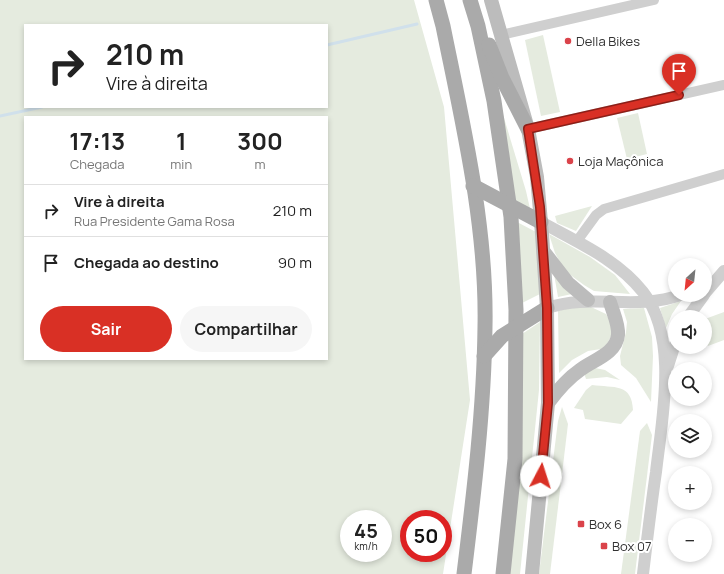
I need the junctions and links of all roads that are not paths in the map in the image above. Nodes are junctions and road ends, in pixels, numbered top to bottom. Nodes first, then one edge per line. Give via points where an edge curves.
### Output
1 (436, 0) edge
2 (470, 0) edge
3 (491, 0) edge
4 (654, 0) edge
5 (478, 26) junction
6 (501, 35) junction
7 (724, 85) edge
8 (528, 129) junction
9 (724, 174) edge
10 (474, 186) junction
11 (510, 205) junction
12 (541, 222) junction
13 (577, 241) junction
14 (543, 251) junction
15 (724, 271) edge
16 (712, 284) edge
17 (668, 299) edge
18 (588, 300) junction
19 (610, 302) junction
20 (650, 302) junction
21 (547, 308) junction
22 (516, 326) junction
23 (672, 354) edge
24 (484, 356) junction
25 (665, 376) junction
26 (548, 403) junction
27 (464, 574) edge
28 (503, 574) edge
29 (532, 574) edge
30 (643, 574) edge

1 - 10 main road via 445,34
2 - 5 main road
3 - 6 main road
4 - 6 street
5 - 8 main road
5 - 11 main road via 494,101
6 - 8 main road
7 - 8 street
8 - 12 main road
9 - 13 street via 604,209 596,215
10 - 11 main road
10 - 24 main road via 482,265
11 - 12 main road
11 - 22 main road
12 - 13 street
12 - 14 main road
13 - 20 street via 620,269 643,291
14 - 18 main road via 568,282
14 - 21 main road
15 - 16 street
17 - 20 street
18 - 19 street
18 - 21 street
19 - 20 street
19 - 26 main road via 618,327 618,337 612,347 600,359 580,370 560,387
20 - 25 street via 661,332
21 - 22 main road
21 - 26 main road
22 - 24 main road via 502,336
22 - 28 main road via 515,459
23 - 25 street
24 - 27 main road via 477,462
25 - 30 street via 662,422
26 - 29 main road

